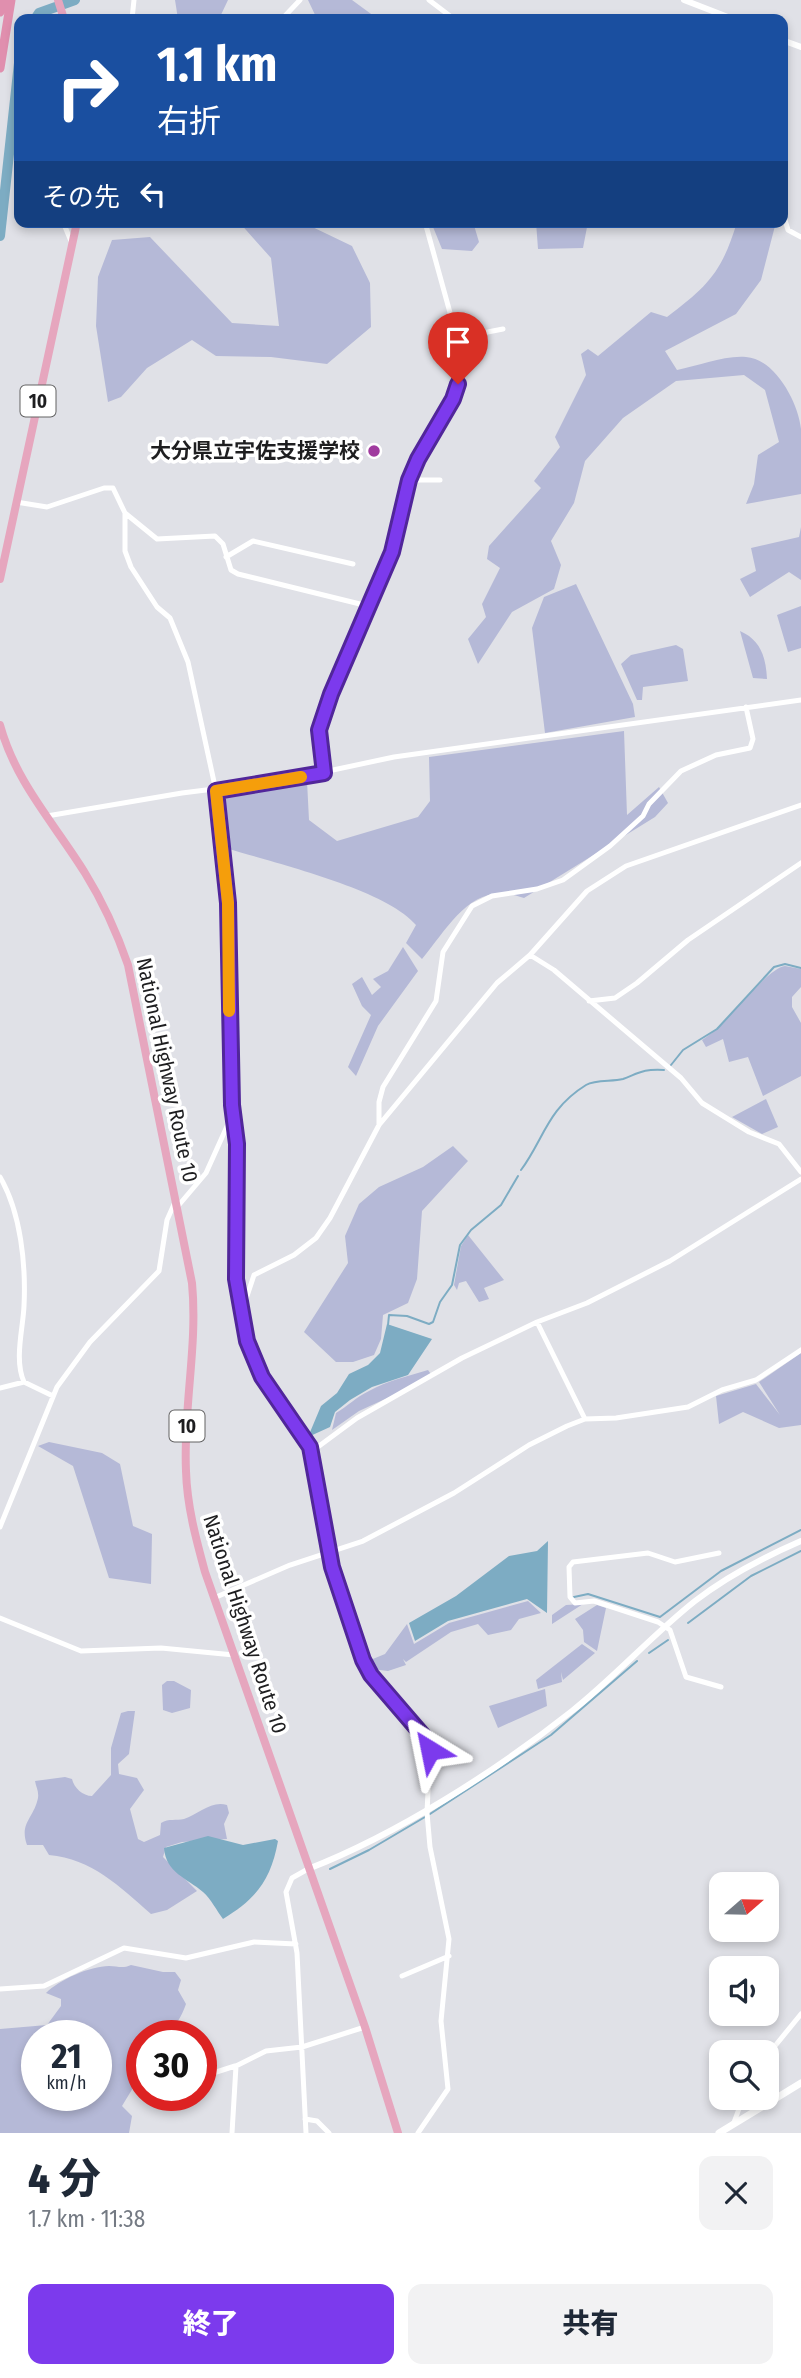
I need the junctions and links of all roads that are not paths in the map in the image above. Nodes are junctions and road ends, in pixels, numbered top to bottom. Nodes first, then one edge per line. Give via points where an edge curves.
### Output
1 (2, 0) edge
2 (11, 0) edge
3 (300, 0) edge
4 (429, 0) edge
5 (684, 0) edge
6 (0, 12) edge
7 (287, 14) edge
8 (447, 14) edge
9 (714, 14) edge
10 (0, 68) edge
11 (66, 228) edge
12 (76, 228) edge
13 (427, 228) edge
14 (73, 244) junction
15 (503, 329) dead end
16 (457, 338) junction
17 (460, 367) joint
18 (409, 480) junction
19 (440, 480) dead end
20 (16, 502) junction
21 (125, 513) junction
22 (4, 541) edge
23 (226, 557) junction
24 (353, 564) dead end
25 (0, 579) edge
26 (368, 606) junction
27 (801, 700) edge
28 (746, 707) junction
29 (0, 725) edge
30 (324, 773) junction
31 (216, 791) junction
32 (801, 805) edge
33 (45, 817) junction
34 (801, 864) edge
35 (530, 955) junction
36 (588, 1001) junction
37 (233, 1113) junction
38 (379, 1125) junction
39 (801, 1172) edge
40 (0, 1177) edge
41 (801, 1179) edge
42 (177, 1202) junction
43 (241, 1314) junction
44 (537, 1322) junction
45 (801, 1350) edge
46 (24, 1382) junction
47 (0, 1388) edge
48 (53, 1396) junction
49 (585, 1419) junction
50 (311, 1452) junction
51 (0, 1527) edge
52 (801, 1541) edge
53 (329, 1553) junction
54 (719, 1553) dead end
55 (214, 1598) junction
56 (0, 1618) edge
57 (665, 1627) junction
58 (234, 1655) junction
59 (721, 1687) dead end
60 (428, 1813) junction
61 (308, 1869) junction
62 (296, 1944) junction
63 (449, 1956) junction
64 (402, 1976) dead end
65 (0, 1989) edge
66 (801, 2014) edge
67 (365, 2027) junction
68 (779, 2041) edge
69 (302, 2047) junction
70 (236, 2066) junction
71 (217, 2072) edge
72 (801, 2082) edge
73 (738, 2110) edge
74 (305, 2119) junction
75 (733, 2124) junction
76 (232, 2133) edge
77 (306, 2133) edge
78 (329, 2133) edge
79 (398, 2133) edge
80 (418, 2133) edge
81 (719, 2133) edge

1 - 6 highway
2 - 10 highway
3 - 7 street
4 - 8 street
5 - 9 street
11 - 14 street
12 - 14 highway, 10
13 - 16 street
14 - 20 highway, 10
15 - 16 street
16 - 17 street
17 - 18 street via 453,399
18 - 19 street
18 - 26 street via 392,552
20 - 21 street via 47,507 114,488
20 - 22 highway, 10
21 - 23 street via 157,539 215,536
21 - 31 street via 125,551 131,567 157,607 170,618 188,662
22 - 25 highway, 10
23 - 24 street via 253,541
23 - 26 street via 238,574
26 - 30 street via 321,721
27 - 28 street
28 - 30 street via 394,757
28 - 38 street via 753,739 750,748 716,755 681,771 643,816 563,880 492,896 471,906 443,952 440,984 430,1013 383,1087
29 - 33 highway, National Highway Route 10 / 10 via 17,771
30 - 31 street
31 - 33 street
31 - 37 street via 228,903
32 - 35 street via 626,866 587,891
33 - 42 highway, National Highway Route 10 / 10 via 92,883 123,950
34 - 36 street via 688,940 637,984 615,998
35 - 36 street
35 - 38 street via 497,983
36 - 39 street via 681,1078 702,1103 779,1144
37 - 42 street via 206,1173
37 - 43 street
38 - 43 street via 316,1238 254,1275
40 - 46 street via 13,1208 22,1264 20,1358
41 - 44 street via 670,1261 587,1303
42 - 48 street via 167,1220 157,1276 84,1349
42 - 55 highway, National Highway Route 10 / 10 via 194,1310 187,1483
43 - 50 street via 255,1364
44 - 49 street
44 - 50 street via 356,1418
45 - 49 street via 756,1380 688,1407
46 - 47 street
46 - 48 street
48 - 51 street
49 - 53 street via 529,1445 430,1506
50 - 53 street
52 - 57 street via 732,1577
53 - 55 street
53 - 60 street via 363,1660 430,1747
54 - 57 street via 675,1562 640,1553 570,1564 570,1597 575,1603 594,1601
55 - 58 highway, National Highway Route 10 / 10
56 - 58 street via 81,1651 161,1648
57 - 59 street via 673,1633 686,1677
57 - 60 street via 540,1735
58 - 61 highway, National Highway Route 10 / 10
60 - 61 street
60 - 63 street
61 - 62 street via 292,1878 286,1892
61 - 67 highway, National Highway Route 10 / 10
62 - 65 street via 254,1942 186,1958 124,1948 44,1986
62 - 69 street
63 - 64 street
63 - 80 street via 441,2021 448,2089
66 - 68 street
67 - 69 street
67 - 79 highway, National Highway Route 10 / 10
69 - 70 street via 266,2051
69 - 74 street
70 - 71 street
70 - 76 street
72 - 75 main road
73 - 75 street
74 - 77 street
74 - 78 street via 317,2121
75 - 81 main road

